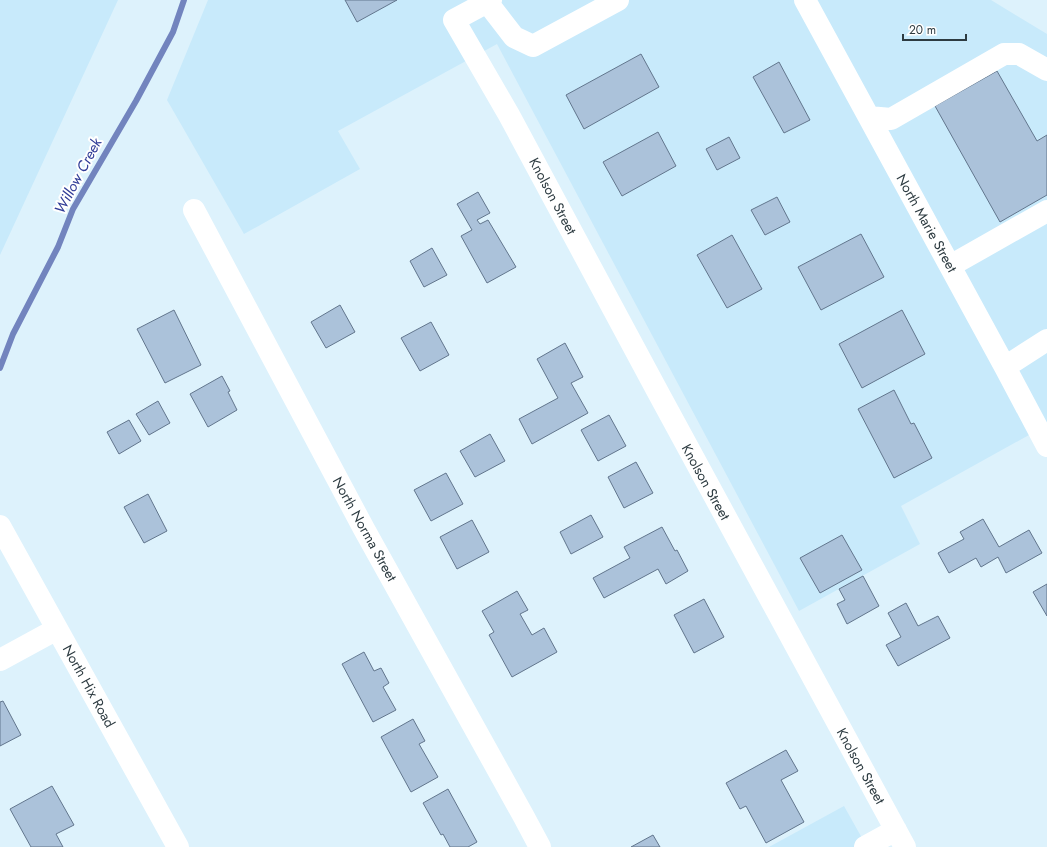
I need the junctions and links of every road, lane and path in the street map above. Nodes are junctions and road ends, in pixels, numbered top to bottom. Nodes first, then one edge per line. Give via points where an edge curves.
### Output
1 (618, 0) edge
2 (805, 0) edge
3 (489, 1) edge
4 (1047, 70) edge
5 (869, 117) junction
6 (194, 210) dead end
7 (1047, 211) edge
8 (950, 266) junction
9 (1047, 340) edge
10 (1005, 366) junction
11 (1047, 446) edge
12 (0, 526) edge
13 (57, 629) junction
14 (0, 660) edge
15 (901, 838) edge
16 (178, 847) edge
17 (540, 847) edge
18 (865, 847) edge

1 - 3 street via 533,46 514,37
2 - 5 street, North Marie Street
3 - 15 street, Knolson Street via 454,20 509,115
4 - 5 street via 1019,54 1004,54 890,119
5 - 8 street, North Marie Street
6 - 17 street, North Norma Street via 364,529
7 - 8 street
8 - 10 street, North Marie Street
9 - 10 street
10 - 11 street, North Marie Street
12 - 13 street, North Hix Road
13 - 14 street
13 - 16 street, North Hix Road
15 - 18 street

